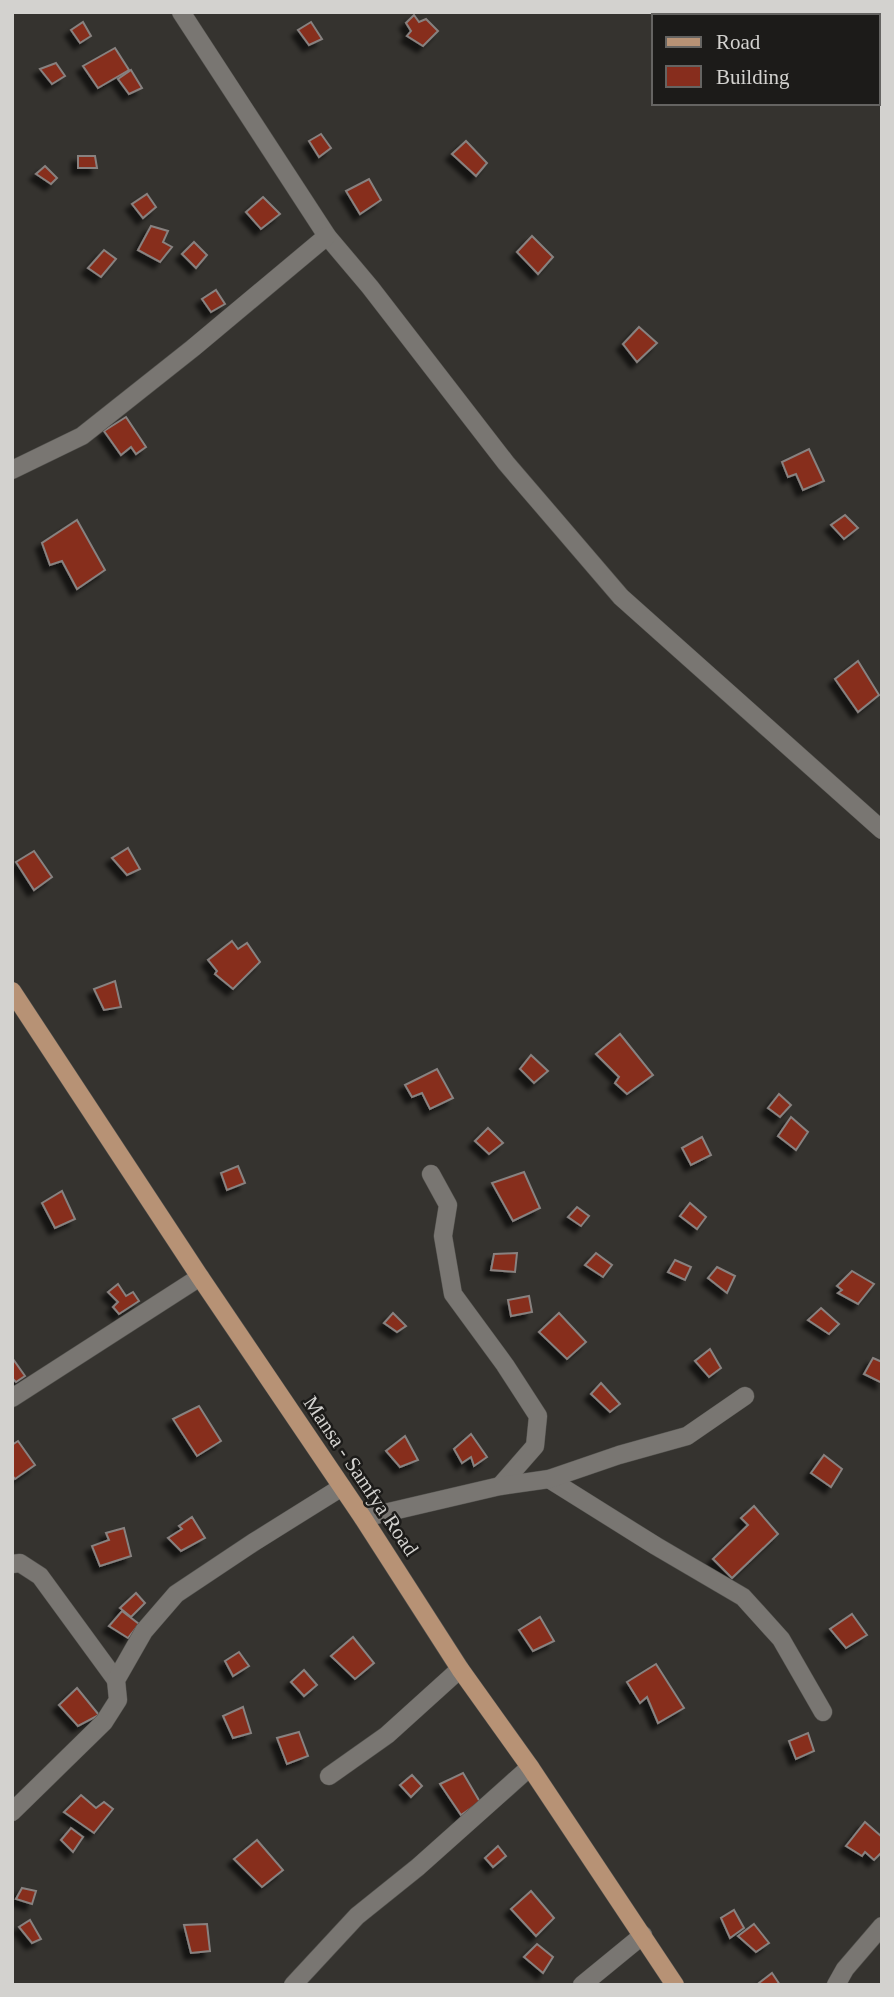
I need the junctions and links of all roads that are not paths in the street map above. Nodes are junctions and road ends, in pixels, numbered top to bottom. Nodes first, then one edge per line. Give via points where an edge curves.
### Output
1 (181, 12) edge
2 (327, 236) junction
3 (12, 470) edge
4 (882, 830) edge
5 (12, 991) edge
6 (431, 1174) dead end
7 (200, 1277) junction
8 (745, 1396) dead end
9 (12, 1398) edge
10 (549, 1479) junction
11 (500, 1486) junction
12 (342, 1487) junction
13 (363, 1518) junction
14 (12, 1564) edge
15 (460, 1670) junction
16 (116, 1680) junction
17 (823, 1712) dead end
18 (530, 1768) junction
19 (329, 1776) dead end
20 (12, 1812) edge
21 (882, 1926) edge
22 (643, 1935) junction
23 (293, 1985) edge
24 (582, 1985) edge
25 (675, 1985) edge
26 (836, 1985) edge

1 - 2 street
2 - 3 street via 82,436
2 - 4 street via 506,463 621,597
5 - 7 main road, Mansa - Samfya Road
6 - 11 street via 448,1205 443,1236 453,1294 538,1416 535,1446
7 - 9 street
7 - 12 main road, Mansa - Samfya Road
8 - 10 street via 687,1436
10 - 11 street
10 - 17 street via 743,1597 781,1639
11 - 13 street
12 - 13 main road, Mansa - Samfya Road
12 - 16 street via 176,1594 144,1631
13 - 15 main road, Mansa - Samfya Road
14 - 16 street via 20,1563 40,1576
15 - 18 main road, Mansa - Samfya Road
15 - 19 street via 387,1735
16 - 20 street via 118,1699 104,1722
18 - 22 main road, Mansa - Samfya Road
18 - 23 street via 357,1916
21 - 26 street
22 - 24 street
22 - 25 main road, Mansa - Samfya Road

